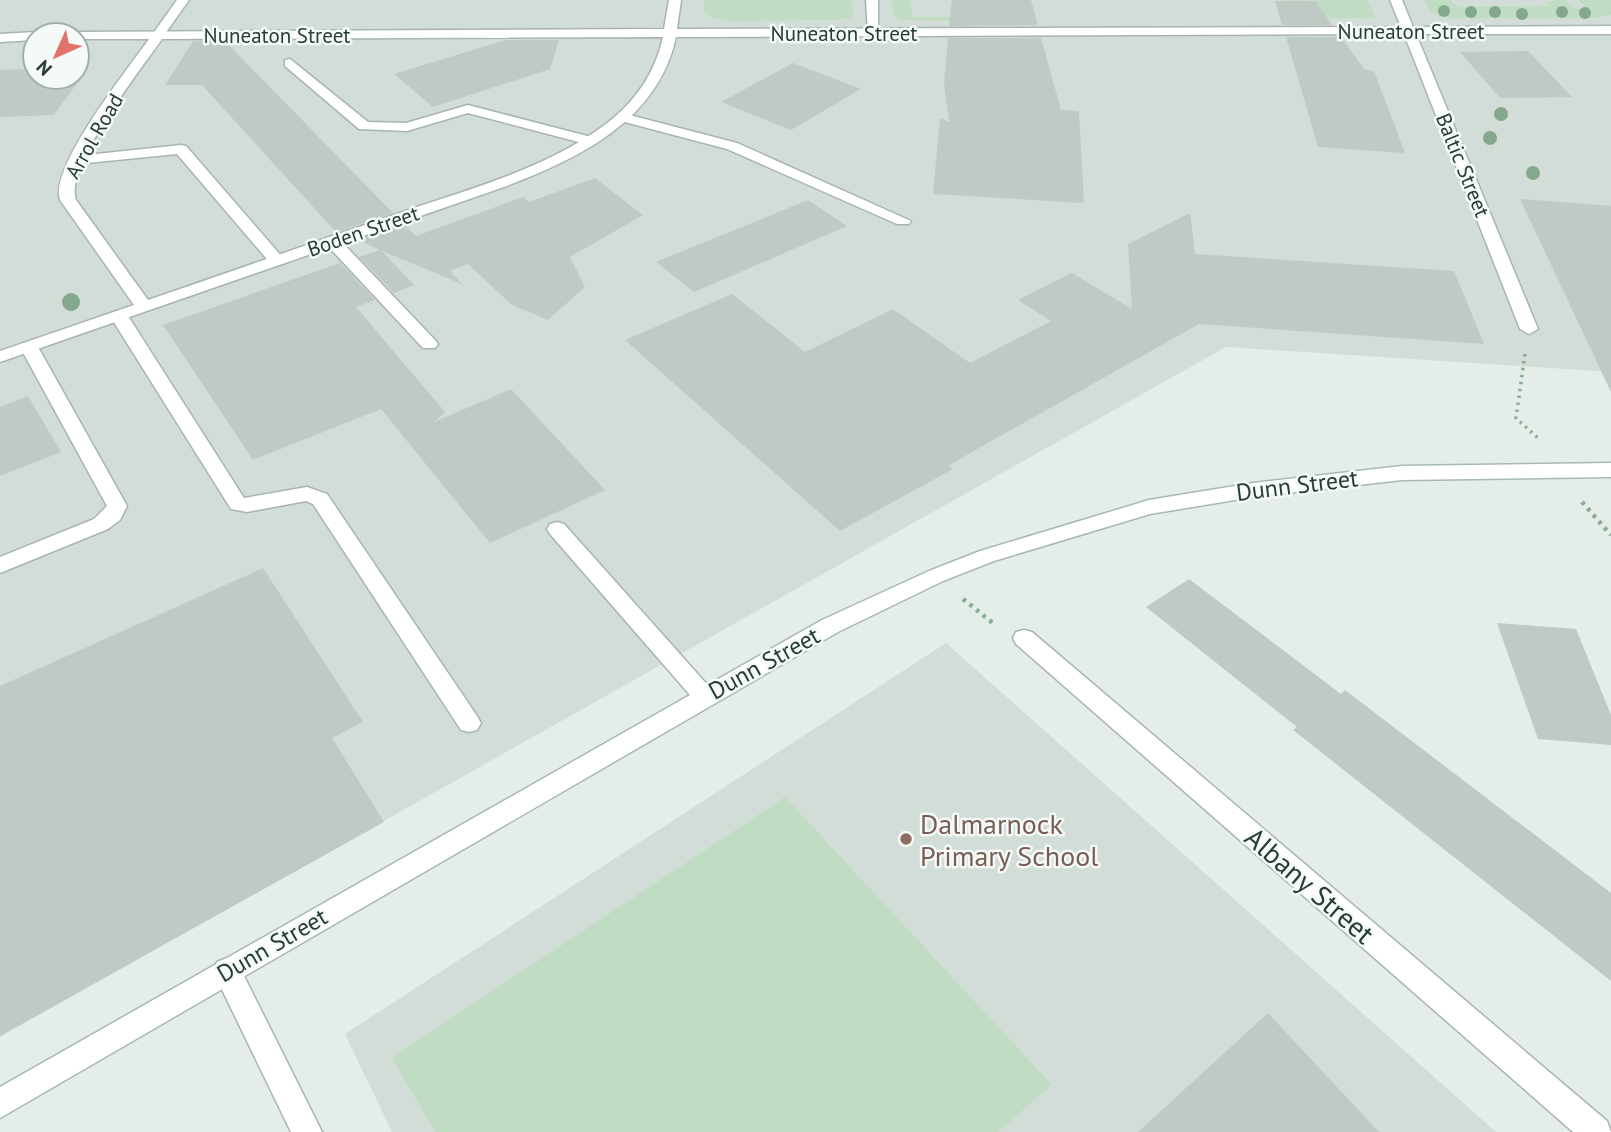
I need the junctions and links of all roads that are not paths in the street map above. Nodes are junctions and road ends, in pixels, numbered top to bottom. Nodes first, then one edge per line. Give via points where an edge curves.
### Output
1 (183, 0) edge
2 (676, 0) edge
3 (872, 0) edge
4 (1396, 0) edge
5 (1611, 30) edge
6 (1409, 31) junction
7 (670, 33) junction
8 (874, 33) junction
9 (91, 35) edge
10 (158, 35) junction
11 (21, 37) edge
12 (0, 38) edge
13 (290, 63) dead end
14 (622, 117) junction
15 (590, 141) junction
16 (77, 160) junction
17 (903, 221) dead end
18 (332, 241) junction
19 (277, 261) junction
20 (144, 307) junction
21 (119, 316) junction
22 (1529, 329) dead end
23 (429, 344) dead end
24 (29, 347) junction
25 (0, 357) edge
26 (1611, 470) edge
27 (557, 529) dead end
28 (0, 565) edge
29 (1024, 638) road end
30 (704, 696) junction
31 (469, 723) dead end
32 (227, 971) junction
33 (0, 1103) edge
34 (307, 1132) edge
35 (1596, 1132) edge

1 - 10 street, Arrol Road
2 - 7 street, Boden Street
3 - 8 street
4 - 6 street, Baltic Street
5 - 6 street, Nuneaton Street
6 - 8 street, Nuneaton Street
6 - 22 street, Baltic Street
7 - 8 street, Nuneaton Street
7 - 10 street, Nuneaton Street
7 - 14 street, Boden Street via 654,80
9 - 10 street, Nuneaton Street
10 - 16 street, Arrol Road
11 - 12 street
13 - 15 street via 364,126 407,127 468,109
14 - 15 street, Boden Street
14 - 17 street via 723,143
15 - 18 street, Boden Street via 522,176
16 - 19 street via 183,150
16 - 20 street, Arrol Road via 66,182 66,195
18 - 19 street, Boden Street
18 - 23 street
19 - 20 street, Boden Street
20 - 21 street, Boden Street
21 - 24 street, Boden Street
21 - 31 street via 238,504 307,494 320,499
24 - 25 street, Boden Street
24 - 28 street via 117,506 101,524
26 - 30 street, Dunn Street via 1402,473 1149,507 936,576 830,626
27 - 30 street
29 - 35 street, Albany Street
30 - 32 street, Dunn Street
32 - 33 street, Dunn Street
32 - 34 street

